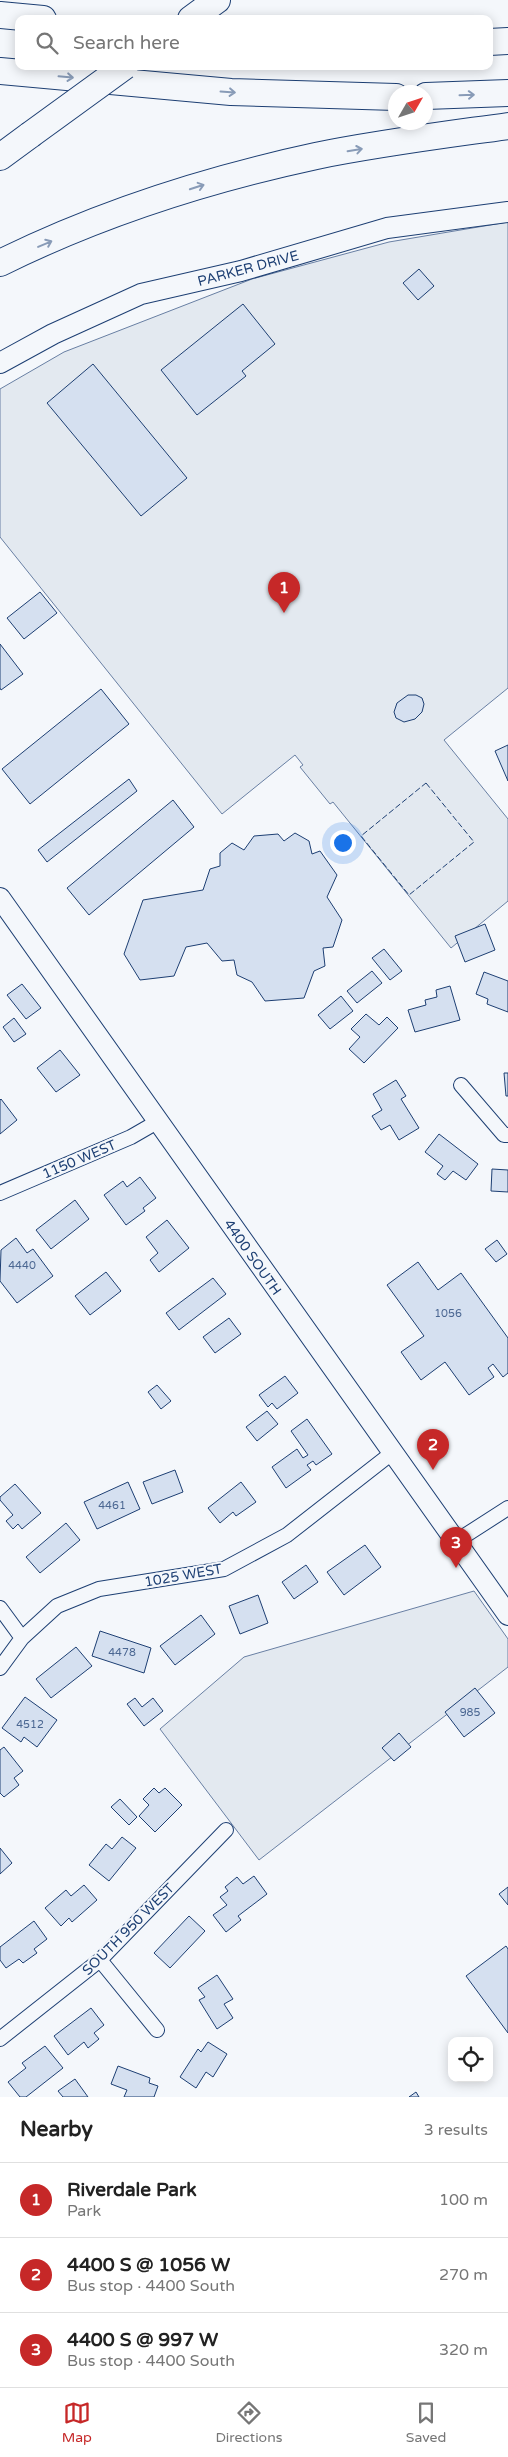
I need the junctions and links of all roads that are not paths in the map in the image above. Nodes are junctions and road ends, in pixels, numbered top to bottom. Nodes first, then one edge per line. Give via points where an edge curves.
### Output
1 (217, 0) edge
2 (0, 15) edge
3 (196, 15) edge
4 (15, 16) edge
5 (508, 41) edge
6 (493, 42) edge
7 (0, 70) edge
8 (119, 70) edge
9 (508, 93) edge
10 (433, 96) edge
11 (388, 97) edge
12 (508, 126) edge
13 (0, 157) edge
14 (508, 212) edge
15 (0, 263) edge
16 (0, 363) edge
17 (0, 898) edge
18 (461, 1085) dead end
19 (157, 1122) junction
20 (508, 1135) edge
21 (0, 1193) edge
22 (392, 1453) junction
23 (508, 1508) edge
24 (455, 1542) junction
25 (0, 1608) edge
26 (508, 1615) edge
27 (22, 1638) junction
28 (0, 1668) edge
29 (226, 1830) dead end
30 (100, 1960) junction
31 (157, 2030) dead end
32 (0, 2039) edge

1 - 3 highway
2 - 4 highway
5 - 6 highway
7 -> 11 highway via 231,92
8 - 13 highway, bridge
10 -> 9 highway
15 -> 12 highway via 108,217 212,182 317,156
14 - 16 street, PARKER DRIVE via 387,228 242,271 141,294 53,334
17 - 19 street, 4400 SOUTH
18 - 20 street via 504,1135
19 - 21 street, 1150 WEST via 131,1137
19 - 22 street, 4400 SOUTH
22 - 24 street, 4400 SOUTH
22 - 27 street, 1025 WEST via 287,1535 224,1569 99,1589 57,1606
23 - 24 street
24 - 26 street, 4400 SOUTH
25 - 27 street
27 - 28 street, 1025 WEST
29 - 30 street, SOUTH 950 WEST
30 - 31 street
30 - 32 street, SOUTH 950 WEST

